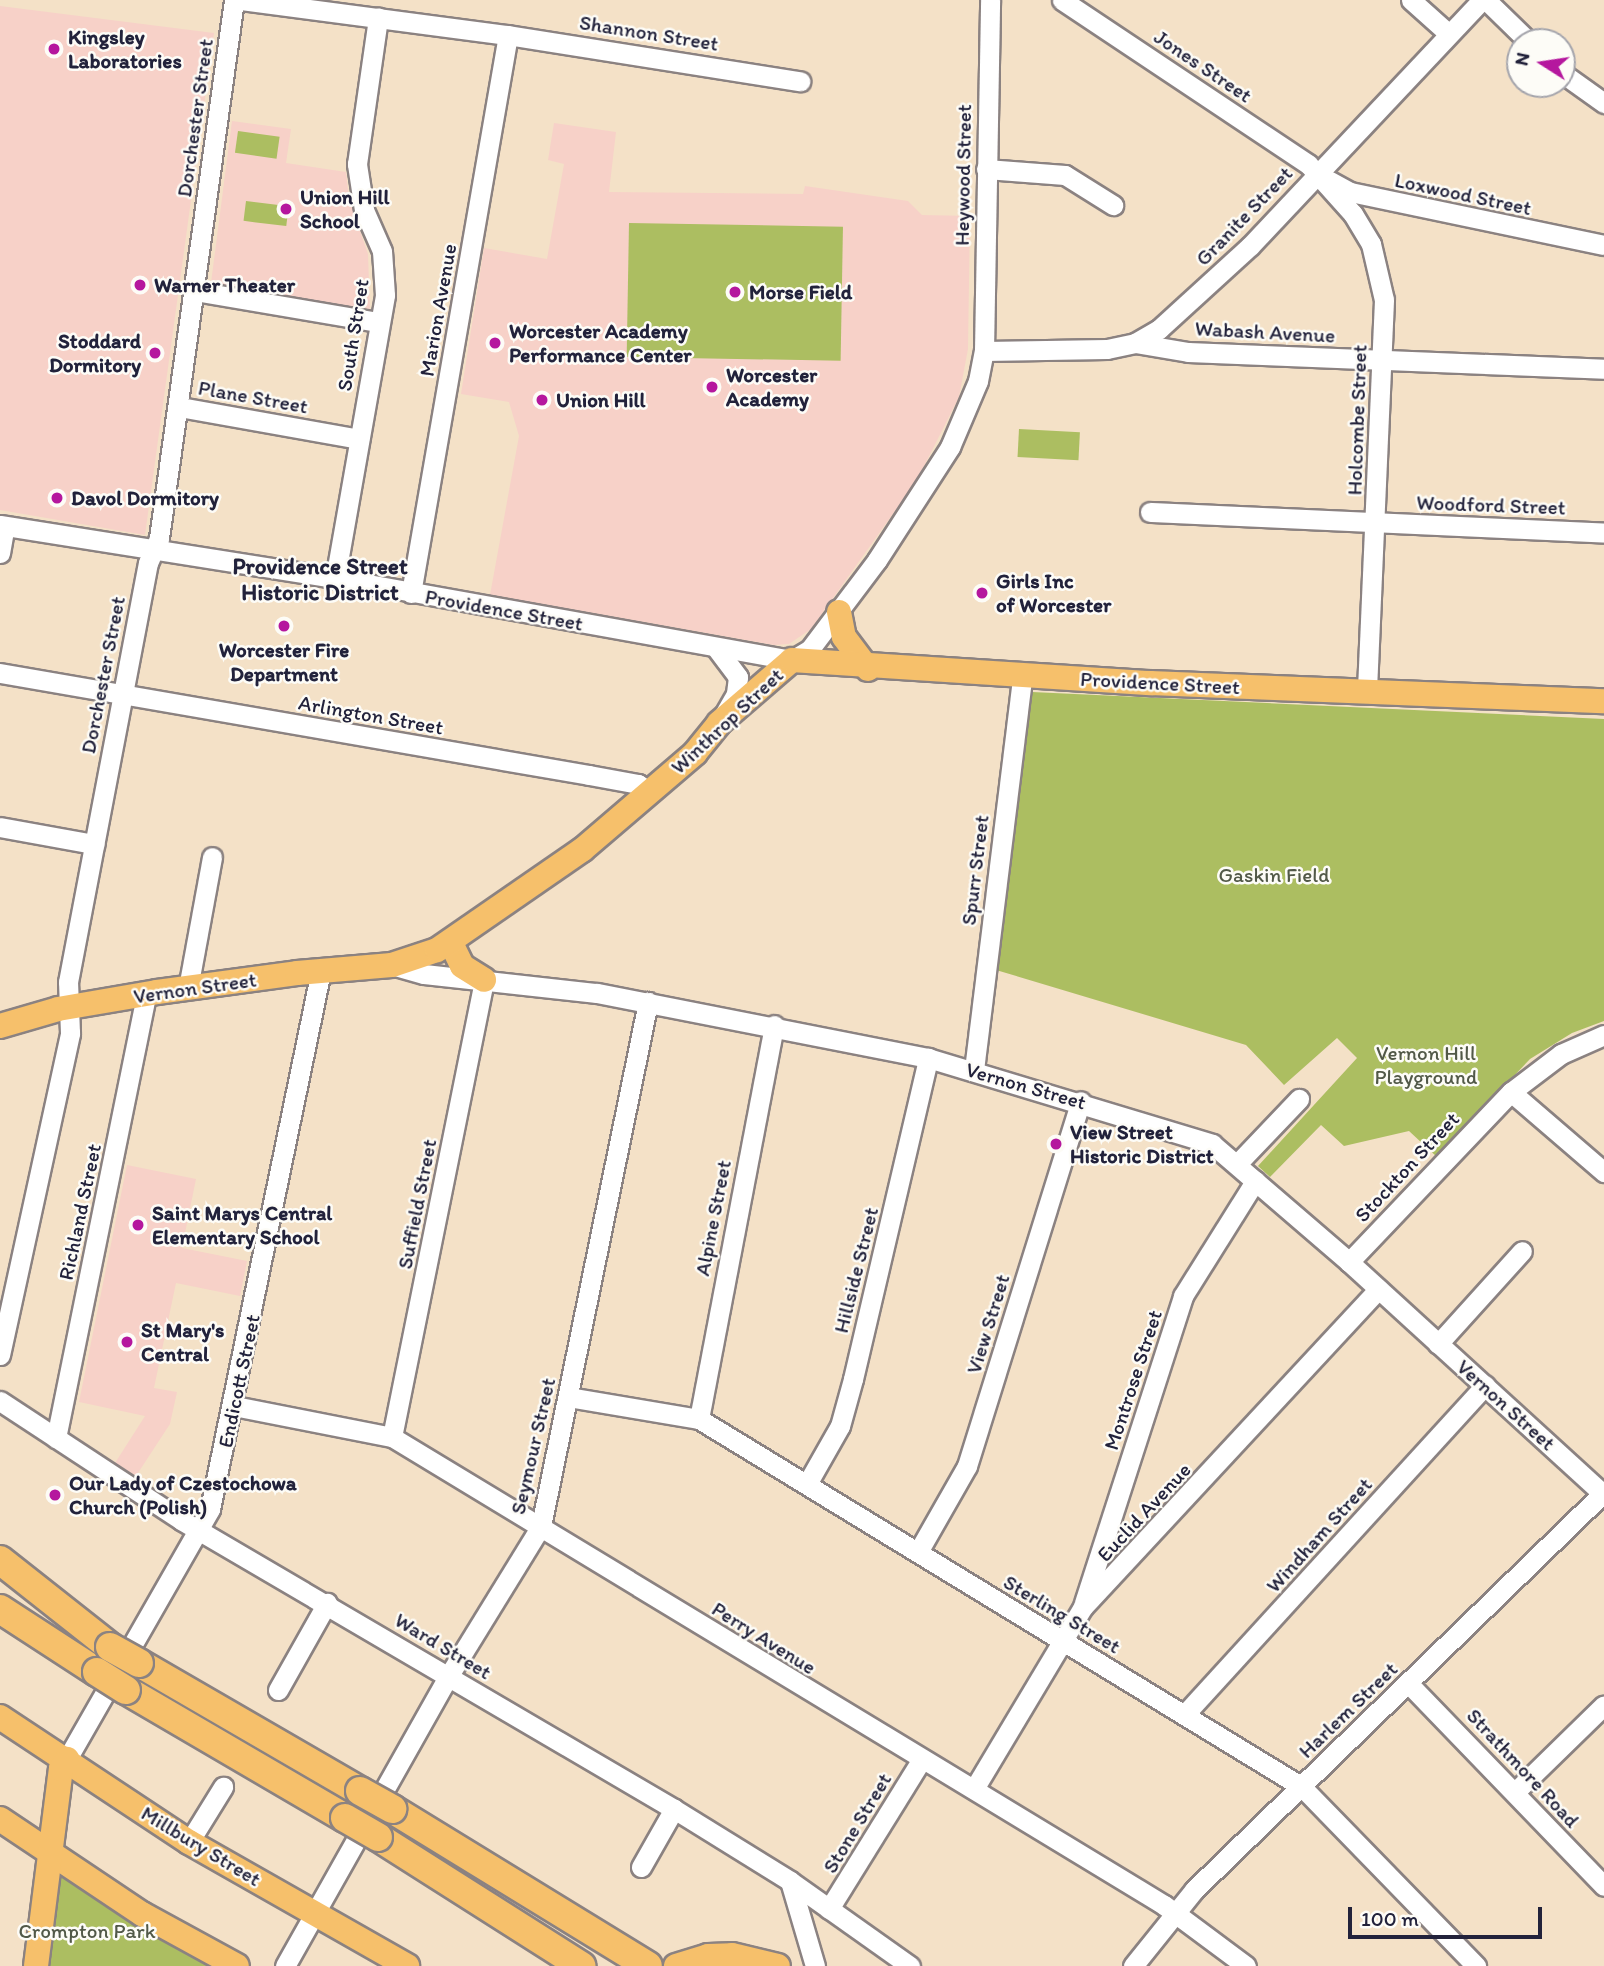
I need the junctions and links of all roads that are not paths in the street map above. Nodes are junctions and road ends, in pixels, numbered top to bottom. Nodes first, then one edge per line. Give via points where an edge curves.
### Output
1 (234, 0) edge
2 (242, 0) edge
3 (990, 0) edge
4 (1062, 0) edge
5 (1411, 0) edge
6 (1484, 0) edge
7 (378, 18) junction
8 (1514, 28) edge
9 (1449, 34) junction
10 (508, 35) junction
11 (800, 80) dead end
12 (1576, 83) edge
13 (1604, 103) edge
14 (986, 169) junction
15 (1317, 173) junction
16 (1113, 205) dead end
17 (1604, 244) edge
18 (195, 291) junction
19 (379, 321) junction
20 (1135, 343) junction
21 (984, 351) junction
22 (1382, 360) junction
23 (1604, 369) edge
24 (180, 407) junction
25 (359, 439) junction
26 (1150, 512) dead end
27 (1376, 523) junction
28 (2, 526) edge
29 (1604, 533) edge
30 (153, 551) junction
31 (0, 553) edge
32 (335, 579) junction
33 (411, 593) junction
34 (839, 612) junction
35 (718, 649) junction
36 (792, 660) junction
37 (868, 669) junction
38 (0, 673) edge
39 (1022, 677) junction
40 (1367, 690) junction
41 (123, 696) junction
42 (1604, 701) edge
43 (719, 723) junction
44 (650, 792) junction
45 (0, 827) edge
46 (94, 844) junction
47 (212, 857) dead end
48 (451, 943) junction
49 (392, 965) junction
50 (321, 970) junction
51 (484, 980) junction
52 (188, 988) junction
53 (146, 995) junction
54 (649, 1002) junction
55 (69, 1007) junction
56 (774, 1025) junction
57 (0, 1026) edge
58 (1604, 1035) edge
59 (928, 1058) junction
60 (974, 1070) junction
61 (1510, 1092) junction
62 (1299, 1098) dead end
63 (1081, 1101) junction
64 (1237, 1164) junction
65 (1604, 1172) edge
66 (1255, 1181) junction
67 (1522, 1251) dead end
68 (1349, 1262) junction
69 (1378, 1289) junction
70 (1438, 1344) junction
71 (0, 1355) edge
72 (1485, 1386) junction
73 (568, 1397) junction
74 (0, 1401) edge
75 (234, 1406) junction
76 (699, 1419) junction
77 (392, 1437) junction
78 (56, 1438) junction
79 (807, 1484) junction
80 (1603, 1494) edge
81 (541, 1526) junction
82 (200, 1528) junction
83 (918, 1552) junction
84 (0, 1560) edge
85 (0, 1573) edge
86 (327, 1603) junction
87 (1083, 1607) junction
88 (0, 1609) edge
89 (1060, 1640) junction
90 (110, 1647) junction
91 (448, 1677) junction
92 (1408, 1683) junction
93 (278, 1690) dead end
94 (1604, 1705) edge
95 (1185, 1714) junction
96 (0, 1717) edge
97 (66, 1759) junction
98 (922, 1759) junction
99 (223, 1787) dead end
100 (1302, 1787) junction
101 (974, 1789) junction
102 (1516, 1792) junction
103 (674, 1809) junction
104 (0, 1819) edge
105 (189, 1842) junction
106 (50, 1852) junction
107 (641, 1867) dead end
108 (790, 1881) junction
109 (1604, 1886) edge
110 (829, 1909) junction
111 (1175, 1912) junction
112 (314, 1914) junction
113 (644, 1964) edge
114 (36, 1966) edge
115 (236, 1966) edge
116 (285, 1966) edge
117 (407, 1966) edge
118 (581, 1966) edge
119 (676, 1966) edge
120 (778, 1966) edge
121 (815, 1966) edge
122 (910, 1966) edge
123 (1133, 1966) edge
124 (1246, 1966) edge
125 (1476, 1966) edge

1 - 18 street, Dorchester Street
2 - 7 street, Shannon Street
3 - 14 street, Heywood Street
4 - 15 street, Jones Street
5 - 9 street
6 - 8 street
6 - 9 street, Granite Street
7 - 10 street, Shannon Street
7 - 19 street, South Street via 357,164 359,193 382,251 386,278
9 - 15 street, Granite Street
10 - 11 street, Shannon Street
10 - 33 street, Marion Avenue
12 - 13 street
14 - 16 street via 1065,175
14 - 21 street, Heywood Street
15 - 17 street, Loxwood Street via 1350,192
15 - 20 street, Granite Street via 1183,310
15 - 22 street, Holcombe Street via 1353,215 1376,257 1383,286
18 - 19 street
18 - 24 street, Dorchester Street
19 - 25 street, South Street
20 - 21 street, Granite Street via 1107,349
20 - 22 street, Wabash Avenue via 1155,350
21 - 34 street, Winthrop Street via 969,409 950,447
22 - 23 street, Wabash Avenue
22 - 27 street, Holcombe Street
24 - 25 street, Plane Street
24 - 30 street, Dorchester Street
25 - 32 street, South Street
26 - 27 street, Woodford Street
27 - 29 street, Woodford Street
27 - 40 street, Holcombe Street
28 - 30 street, Providence Street
28 - 31 street
30 - 32 street, Providence Street
30 - 41 street, Dorchester Street
32 - 33 street, Providence Street
33 - 35 street, Providence Street
34 - 36 street, Winthrop Street via 810,649
34 - 37 main road via 844,637
35 - 36 street, Providence Street
35 - 43 street via 733,666 738,683
36 - 37 main road, Providence Street
36 - 43 main road, Winthrop Street
37 - 39 main road, Providence Street
38 - 41 street, Arlington Street
39 - 40 main road, Providence Street
39 - 60 street, Spurr Street
40 - 42 main road, Providence Street
41 - 44 street, Arlington Street via 638,784
41 - 46 street, Dorchester Street
43 - 44 main road, Winthrop Street via 695,753
44 - 48 main road, Winthrop Street via 582,850
45 - 46 street
46 - 55 street, Dorchester Street via 68,982
47 - 52 street
48 - 49 main road, Winthrop Street
48 - 51 main road via 462,966
49 - 50 main road, Vernon Street
49 - 51 street, Vernon Street
50 - 52 main road, Vernon Street
50 - 75 street, Endicott Street
51 - 54 street, Vernon Street
51 - 77 street, Suffield Street
52 - 53 main road, Vernon Street
53 - 55 main road, Vernon Street
53 - 78 street, Richland Street
54 - 56 street, Vernon Street
54 - 73 street, Seymour Street
55 - 57 main road, Vernon Street
55 - 71 street, Dorchester Street via 70,1033
56 - 59 street, Vernon Street
56 - 76 street, Alpine Street
58 - 61 street, Stockton Street via 1561,1055
59 - 60 street, Vernon Street
59 - 79 street, Hillside Street via 840,1426
60 - 63 street, Vernon Street
61 - 65 street
61 - 68 street, Stockton Street
62 - 64 street
63 - 64 street, Vernon Street via 1185,1133 1212,1144
63 - 83 street, View Street via 967,1466
64 - 66 street, Vernon Street
66 - 68 street, Vernon Street
66 - 87 street, Montrose Street via 1183,1296
67 - 70 street
68 - 69 street, Vernon Street
69 - 70 street, Vernon Street
69 - 87 street, Euclid Avenue
70 - 72 street, Vernon Street
72 - 80 street, Vernon Street
72 - 95 street, Windham Street
73 - 76 street, Sterling Street
73 - 81 street, Seymour Street
74 - 78 street, Ward Street
75 - 77 street, Perry Avenue
75 - 82 street, Endicott Street via 214,1497
76 - 79 street, Sterling Street
77 - 81 street, Perry Avenue
78 - 82 street, Ward Street
79 - 83 street, Sterling Street
80 - 92 street, Harlem Street
81 - 91 street, Seymour Street
81 - 98 street, Perry Avenue
82 - 86 street, Ward Street
82 - 97 street, Endicott Street
83 - 89 street, Sterling Street
84 - 90 highway
85 - 90 highway
86 - 91 street, Ward Street
86 - 93 street
87 - 89 street, Euclid Avenue
88 - 118 highway, bridge via 126,1690 378,1837
89 - 95 street, Sterling Street
89 - 101 street, Euclid Avenue
90 - 113 highway, bridge via 392,1809
91 - 103 street, Ward Street
91 - 112 street, Seymour Street
92 - 100 street, Harlem Street
92 - 102 street, Strathmore Road
94 - 102 street
95 - 100 street, Sterling Street
96 - 97 main road, Millbury Street
97 - 105 main road, Millbury Street
97 - 106 main road, Endicott Street
98 - 101 street, Perry Avenue
98 - 110 street, Stone Street
99 - 105 street
100 - 111 street, Harlem Street
100 - 125 street, Sterling Street
101 - 111 street, Perry Avenue
102 - 109 street, Strathmore Road
103 - 107 street
103 - 108 street, Ward Street
104 - 106 main road
105 - 112 main road, Millbury Street
106 - 114 main road, Endicott Street
106 - 115 main road via 142,1914
108 - 110 street, Ward Street
108 - 121 street
110 - 122 street, Ward Street
111 - 123 street, Harlem Street
111 - 124 street, Perry Avenue
112 - 116 street, Seymour Street
112 - 117 main road, Millbury Street
119 - 120 main road via 708,1956 732,1955

